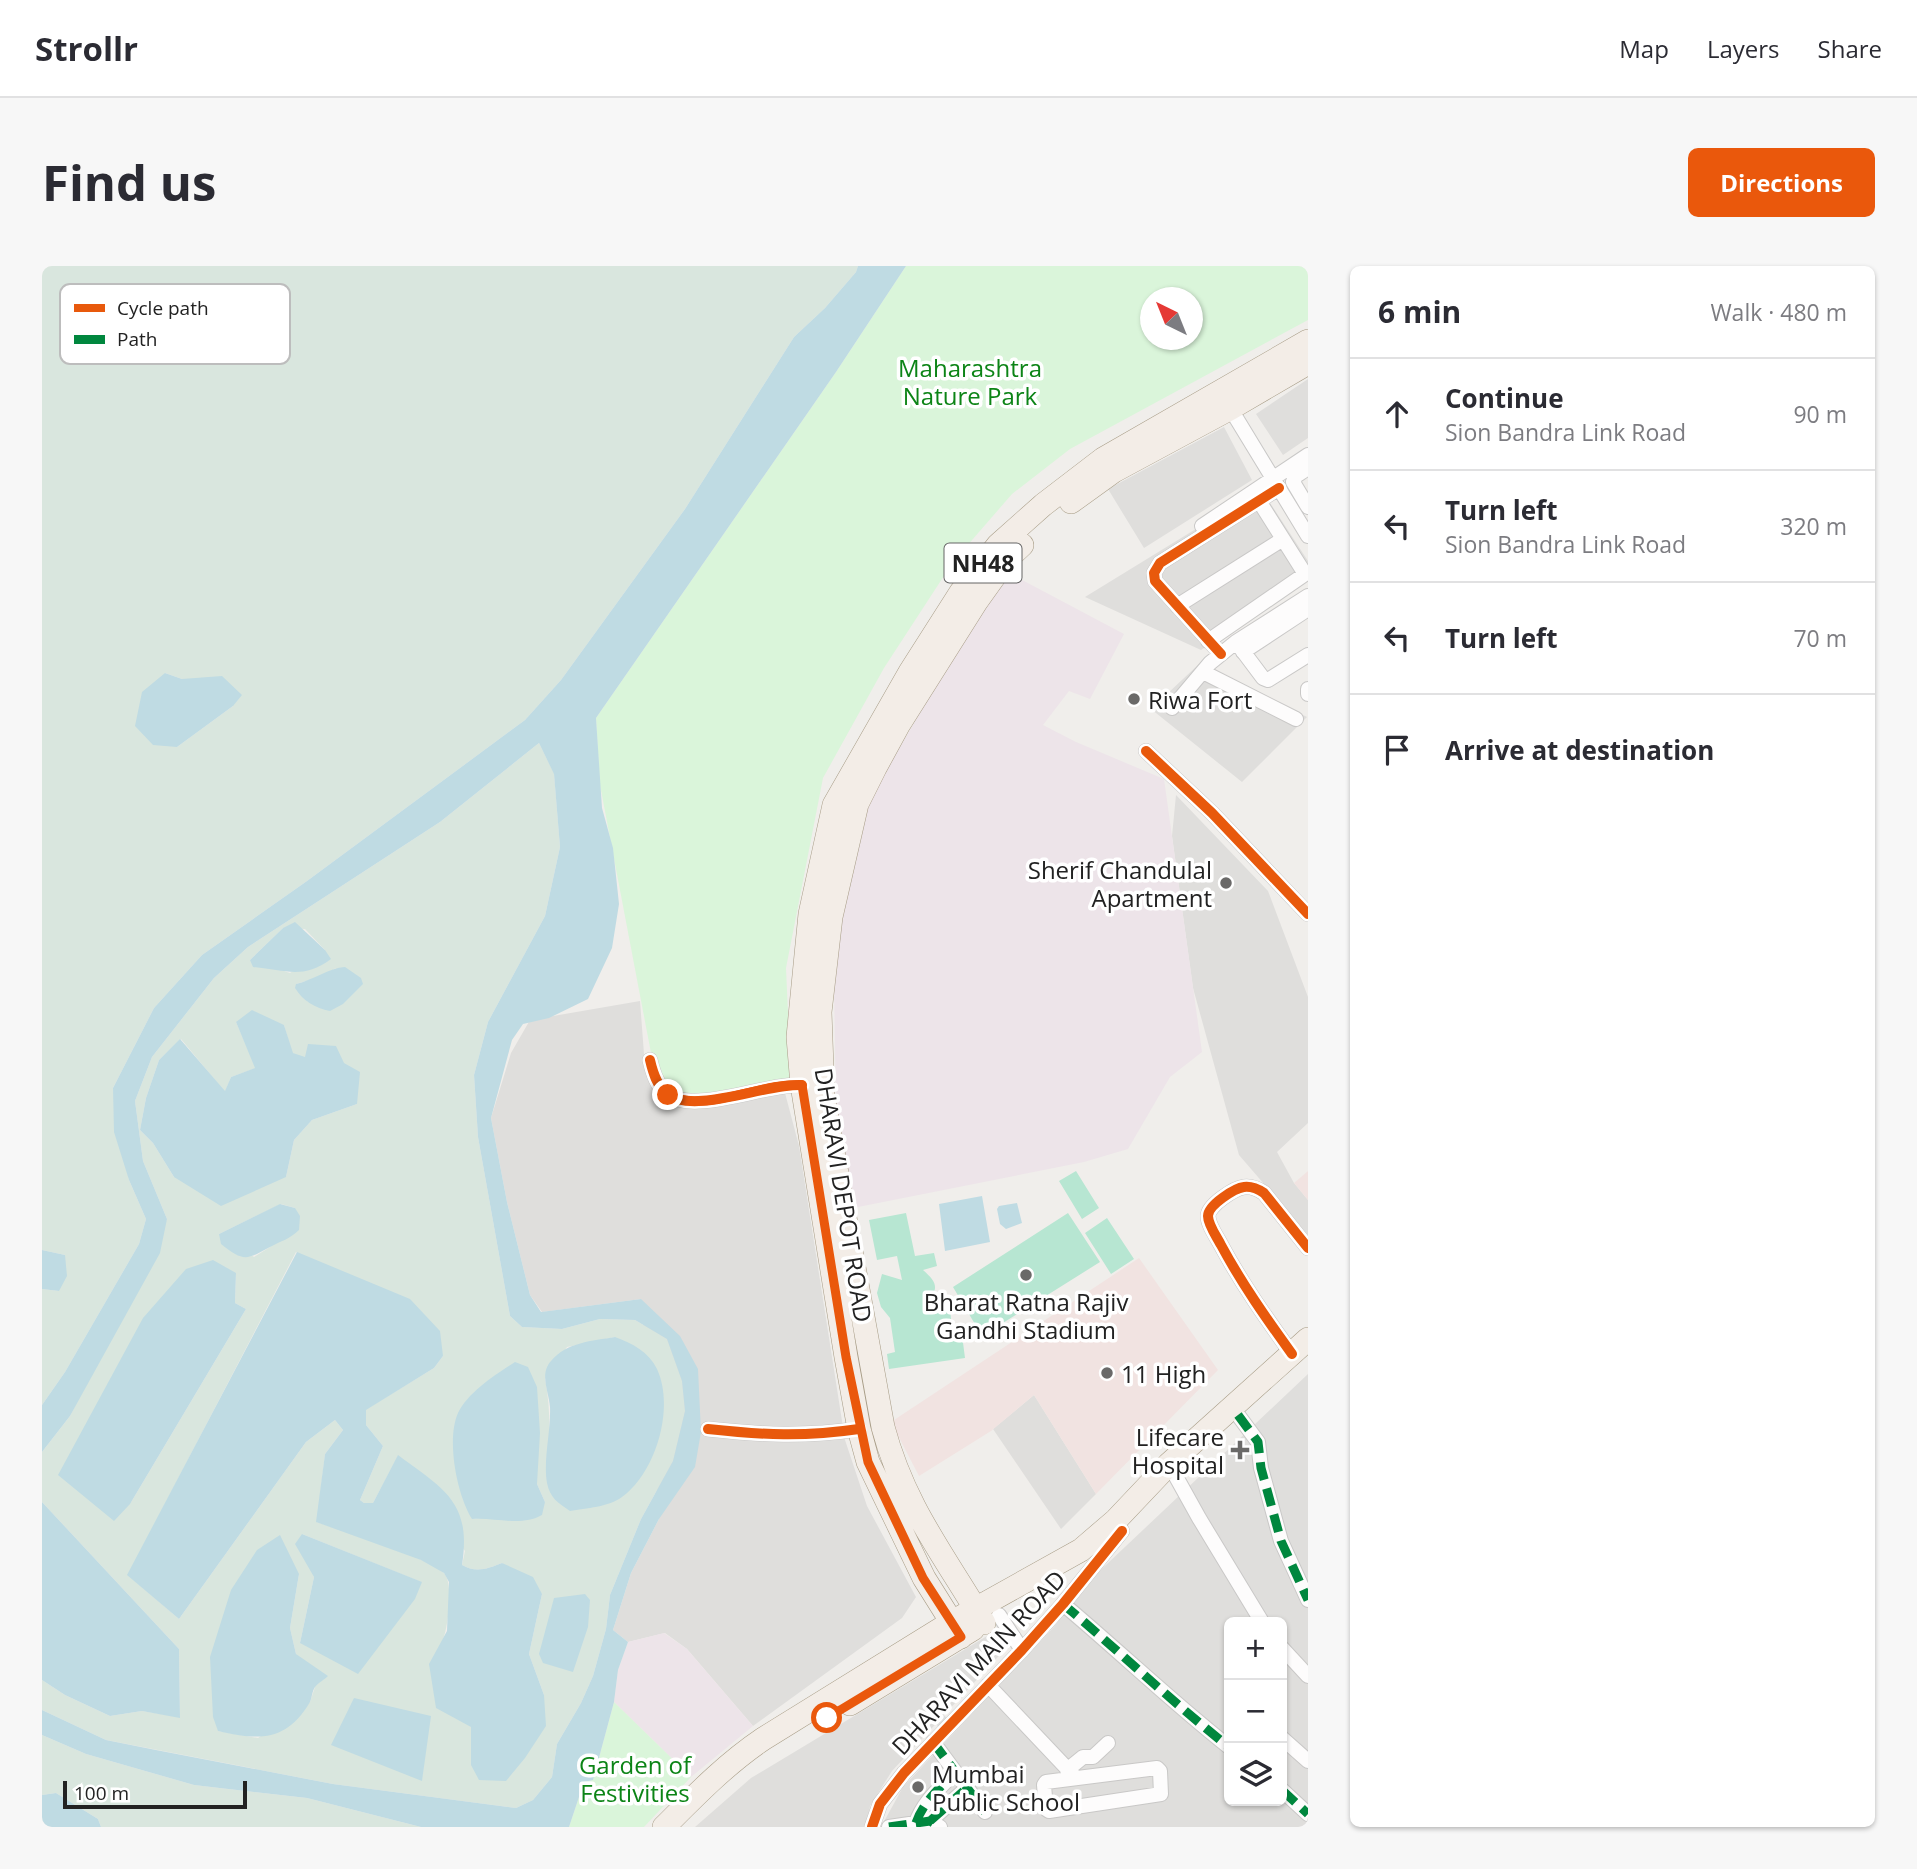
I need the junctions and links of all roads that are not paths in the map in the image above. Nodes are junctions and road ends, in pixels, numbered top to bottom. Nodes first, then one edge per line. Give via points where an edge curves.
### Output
1 (1308, 341) edge
2 (1308, 363) edge
3 (1226, 400) junction
4 (1308, 454) edge
5 (1308, 468) edge
6 (1276, 483) junction
7 (1259, 501) junction
8 (1308, 507) edge
9 (1308, 536) edge
10 (1283, 539) junction
11 (1160, 555) dead end
12 (1308, 596) edge
13 (1177, 606) junction
14 (1308, 609) edge
15 (1208, 641) junction
16 (1239, 647) junction
17 (1221, 654) junction
18 (1308, 655) edge
19 (1203, 672) junction
20 (1172, 708) dead end
21 (1296, 719) dead end
22 (1146, 751) dead end
23 (1308, 914) edge
24 (650, 1060) dead end
25 (802, 1085) junction
26 (1308, 1248) edge
27 (844, 1274) junction
28 (864, 1326) junction
29 (841, 1330) junction
30 (1303, 1348) edge
31 (1230, 1418) junction
32 (708, 1429) dead end
33 (859, 1429) junction
34 (1173, 1469) junction
35 (1122, 1531) junction
36 (1308, 1600) edge
37 (1063, 1604) junction
38 (986, 1616) junction
39 (1259, 1617) edge
40 (956, 1630) junction
41 (1022, 1650) junction
42 (1287, 1653) edge
43 (1308, 1676) edge
44 (988, 1685) junction
45 (933, 1742) junction
46 (1287, 1742) edge
47 (1108, 1743) dead end
48 (1224, 1743) edge
49 (1308, 1761) edge
50 (955, 1772) junction
51 (1072, 1774) junction
52 (967, 1788) junction
53 (1287, 1795) edge
54 (985, 1812) dead end
55 (1308, 1814) edge
56 (928, 1824) edge
57 (664, 1827) edge
58 (682, 1827) edge
59 (873, 1827) edge
60 (889, 1827) edge

1 - 3 main road, NH48
2 - 3 main road, DHARAVI DEPOT ROAD
3 - 6 street
3 - 25 main road, NH48 via 1102,459 1043,505 980,566 910,672 834,805 810,914 799,1037
3 - 27 main road, DHARAVI DEPOT ROAD via 1114,471 1055,514 1006,560 899,724 857,804 831,917 820,1012 823,1096
4 - 6 street
5 - 8 street via 1293,482
6 - 7 street
6 - 9 street
6 - 11 street
7 - 10 street
7 - 13 street via 1156,567 1155,581
10 - 13 street
10 - 15 street via 1305,574
12 - 16 street
13 - 15 street
14 - 16 street
15 - 17 street
16 - 17 street
16 - 18 street via 1268,680
17 - 19 street
19 - 20 street
19 - 21 street
22 - 23 street
24 - 25 street via 661,1088 681,1101
25 - 27 main road
26 - 30 street via 1257,1188 1234,1190 1210,1210 1214,1232 1244,1287
27 - 28 main road, DHARAVI DEPOT ROAD
27 - 29 main road
28 - 29 main road
28 - 38 main road, DHARAVI DEPOT ROAD via 894,1468 918,1519
29 - 33 main road
30 - 31 main road
31 - 34 main road
31 - 36 street via 1258,1442 1281,1541
32 - 33 street via 806,1436
33 - 40 main road via 868,1462 892,1514 923,1578
34 - 35 main road
34 - 38 main road via 1081,1550 994,1601
34 - 39 street
35 - 37 street, DHARAVI MAIN ROAD
35 - 38 main road via 1089,1558
37 - 41 street, DHARAVI MAIN ROAD
37 - 48 street
38 - 40 main road
38 - 41 street
40 - 57 main road via 763,1738 704,1785
40 - 58 main road via 744,1769
41 - 44 street, DHARAVI MAIN ROAD
42 - 43 street
44 - 45 street, DHARAVI MAIN ROAD
44 - 51 street
45 - 50 street
45 - 59 street, DHARAVI MAIN ROAD via 880,1804
46 - 49 street
47 - 51 street via 1093,1757 1083,1756
50 - 52 street
50 - 56 street via 920,1811
51 - 51 street via 1157,1768 1162,1792 1047,1810 1044,1783
52 - 54 street
52 - 56 street
53 - 55 street
56 - 60 street

